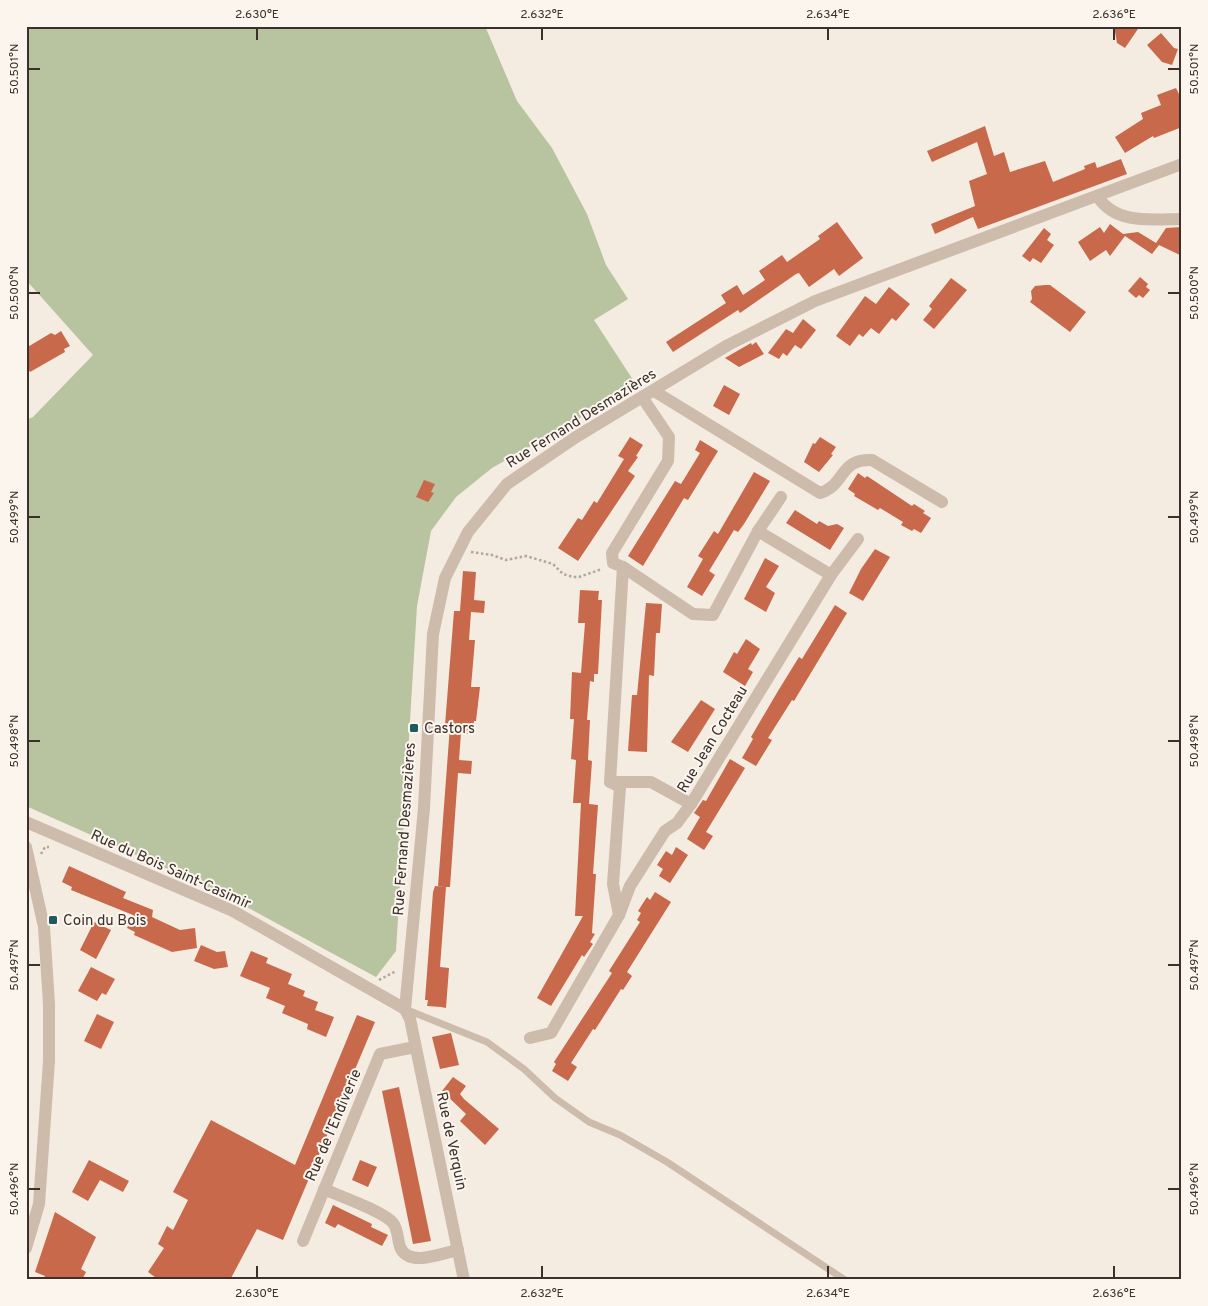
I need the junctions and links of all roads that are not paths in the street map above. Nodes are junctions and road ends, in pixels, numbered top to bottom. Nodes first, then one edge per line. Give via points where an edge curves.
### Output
1 (1182, 164) edge
2 (1098, 197) junction
3 (1182, 219) edge
4 (654, 391) junction
5 (642, 397) junction
6 (781, 497) dead end
7 (942, 502) dead end
8 (758, 531) junction
9 (858, 539) dead end
10 (623, 567) junction
11 (831, 575) junction
12 (610, 782) junction
13 (691, 804) junction
14 (26, 823) edge
15 (26, 847) edge
16 (619, 915) junction
17 (405, 1009) junction
18 (530, 1038) dead end
19 (416, 1047) junction
20 (324, 1190) junction
21 (303, 1241) dead end
22 (26, 1248) edge
23 (458, 1250) junction
24 (464, 1280) edge
25 (845, 1280) edge

1 - 2 street, Rue Fernand Desmazières
2 - 3 street via 1105,208 1126,218
2 - 4 street, Rue Fernand Desmazières via 815,300 728,345
4 - 5 street, Rue Fernand Desmazières
4 - 7 street via 820,492 831,489 848,466 860,459 872,460
5 - 10 street via 668,437 668,461 612,553 613,563
5 - 17 street, Rue Fernand Desmazières via 507,484 472,526 445,578 433,634 422,827
6 - 8 street
8 - 10 street via 713,615 693,614
8 - 11 street
9 - 11 street, Rue Jean Cocteau
10 - 12 street
11 - 13 street, Rue Jean Cocteau
12 - 13 street via 651,782
12 - 16 street via 620,787 613,884
13 - 16 street, Rue Jean Cocteau via 677,823 664,832 630,886
14 - 17 street, Rue du Bois Saint-Casimir via 233,911
15 - 22 street via 44,927 49,1004 49,1061 39,1204
16 - 18 street, Rue Jean Cocteau via 551,1033
17 - 19 street, Rue de Verquin
17 - 25 lane via 487,1042 589,1122 620,1135 667,1162
19 - 20 street, Rue de l’Endiverie via 380,1054
19 - 23 street, Rue de Verquin
20 - 21 street, Rue de l’Endiverie
20 - 23 street via 393,1223 400,1248 406,1256 415,1259
23 - 24 street, Rue de Verquin

